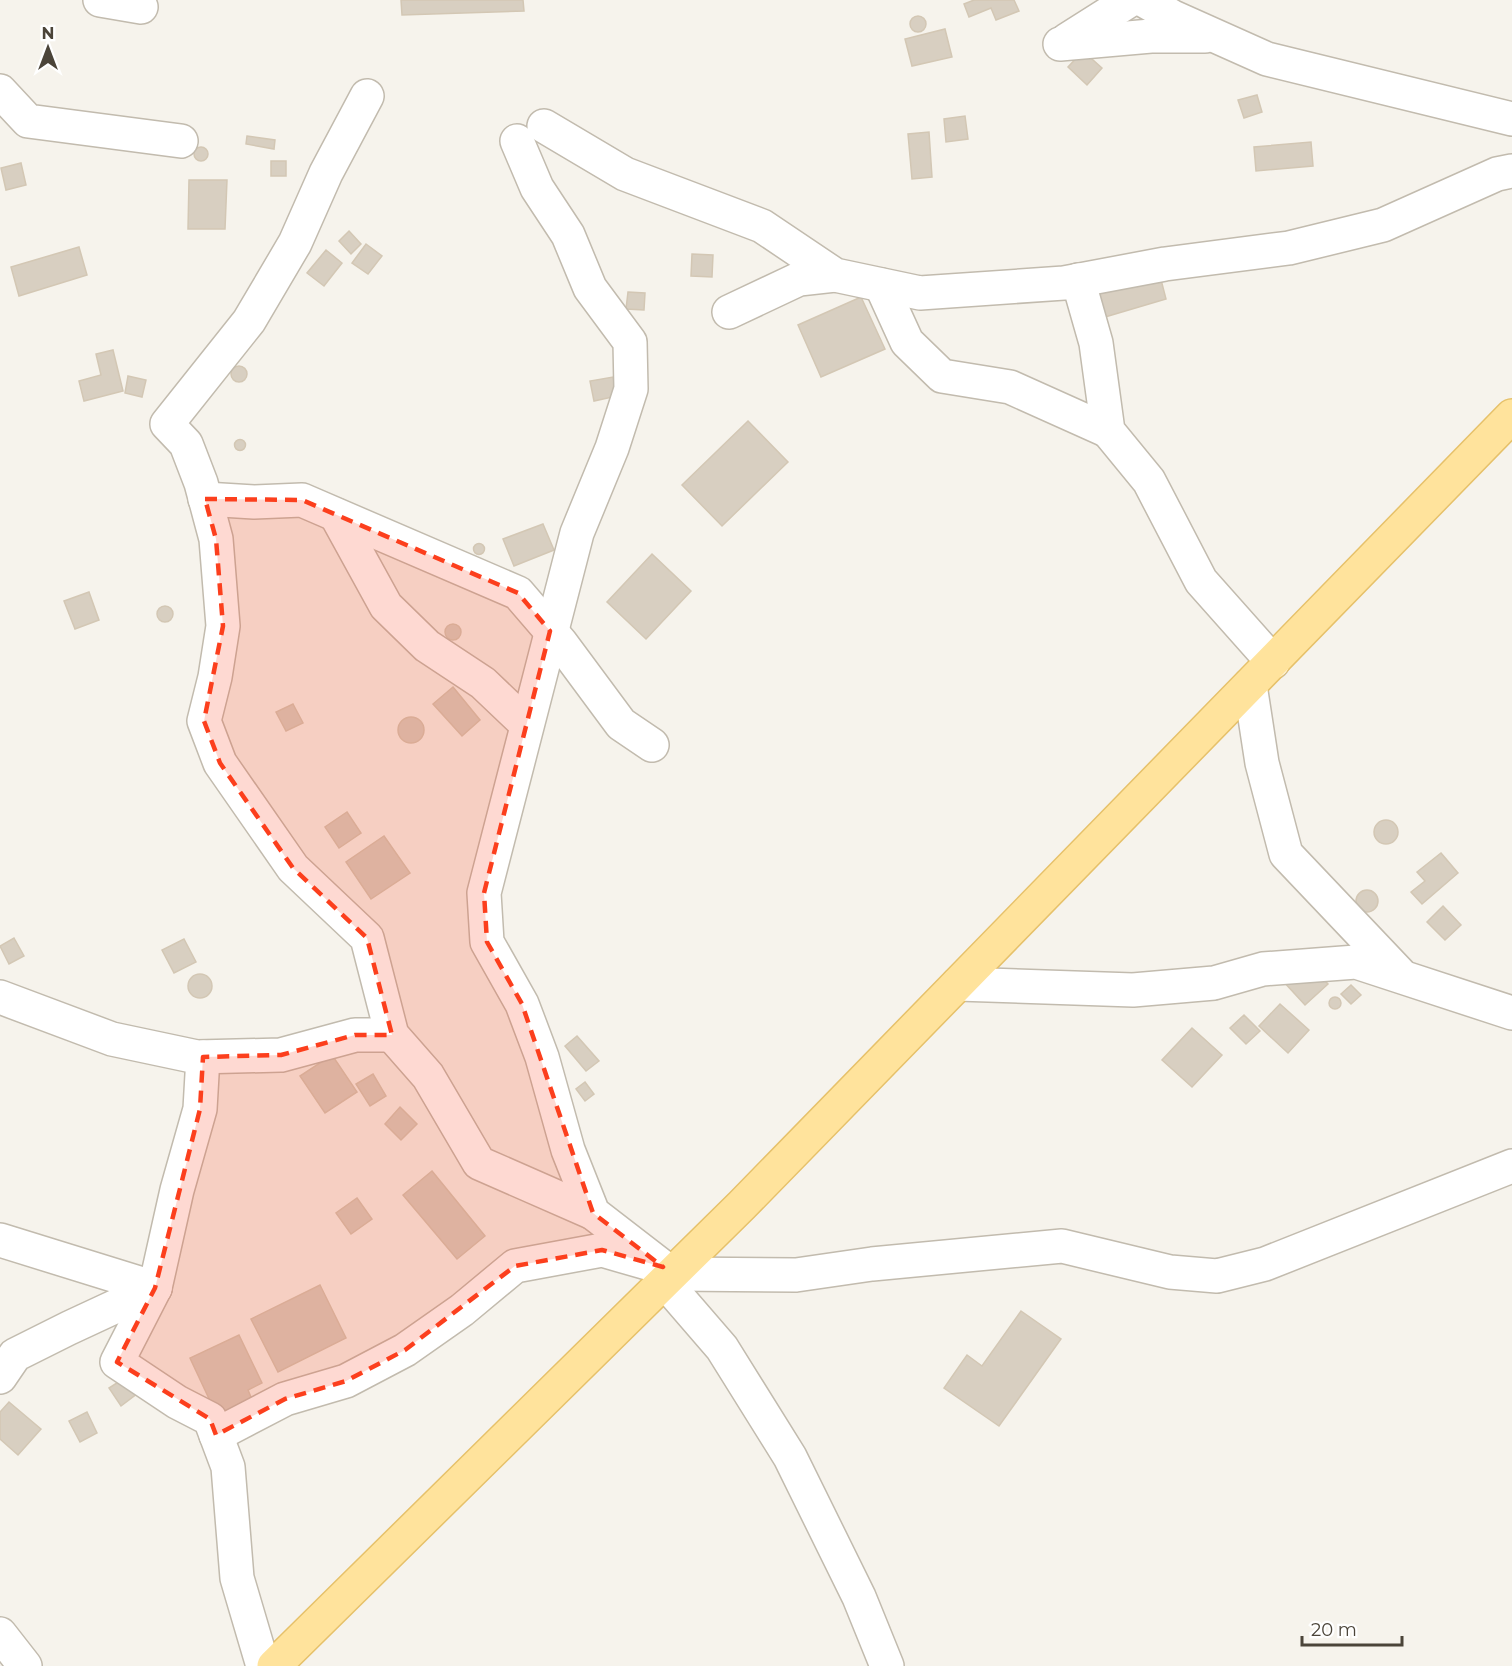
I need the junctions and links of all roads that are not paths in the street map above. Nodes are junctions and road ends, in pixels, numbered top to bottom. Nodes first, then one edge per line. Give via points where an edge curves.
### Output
1 (100, 0) edge
2 (1130, 0) edge
3 (1143, 0) edge
4 (141, 8) dead end
5 (1216, 36) junction
6 (0, 91) edge
7 (367, 96) dead end
8 (1512, 119) edge
9 (181, 141) dead end
10 (1512, 171) edge
11 (835, 275) junction
12 (1078, 280) junction
13 (881, 285) junction
14 (729, 312) dead end
15 (1512, 416) edge
16 (1107, 431) junction
17 (205, 498) junction
18 (336, 515) junction
19 (550, 631) junction
20 (1273, 662) junction
21 (1250, 685) junction
22 (526, 724) junction
23 (652, 745) dead end
24 (1405, 978) junction
25 (958, 984) junction
26 (0, 997) edge
27 (1512, 1013) edge
28 (392, 1035) junction
29 (203, 1057) junction
30 (1512, 1166) edge
31 (593, 1213) junction
32 (0, 1240) edge
33 (667, 1274) junction
34 (155, 1288) junction
35 (5, 1362) edge
36 (216, 1435) junction
37 (0, 1634) edge
38 (275, 1665) edge
39 (25, 1666) edge
40 (887, 1666) edge

1 - 4 street
2 - 5 street via 1060,44 1151,36
3 - 5 street
5 - 8 street via 1267,59
6 - 9 street via 27,121
7 - 17 street via 295,243 249,321 167,424 186,444
10 - 12 street via 1497,174 1383,225 1289,248
11 - 13 street
11 - 14 street via 799,279
11 - 19 street via 762,226 531,134 537,188 568,235 590,288 630,342 631,389 578,533
12 - 13 street via 920,293
12 - 16 street via 1096,343
13 - 16 street via 907,342 942,376 1010,387
15 - 20 main road
16 - 20 street via 1149,481 1201,581
17 - 18 street via 302,500
17 - 28 street via 216,539 223,626 204,721 220,763 293,868 367,938
18 - 19 street via 518,594
18 - 22 street via 386,606 427,646 483,683
19 - 22 street
19 - 23 street via 621,724
20 - 21 main road
21 - 24 street via 1262,763 1286,854
21 - 25 main road
22 - 31 street via 484,893 487,942 522,1004 568,1150
24 - 25 street via 1356,962 1263,969 1214,983 1133,990
24 - 27 street
25 - 33 main road
26 - 29 street via 112,1039
28 - 29 street via 355,1035 281,1056
28 - 31 street via 428,1076 479,1163
29 - 34 street via 200,1108
30 - 33 street via 1265,1264 1217,1276 1170,1272 1062,1246 796,1275
31 - 33 street
32 - 34 street
33 - 36 street via 602,1250 515,1266 405,1350 346,1381 285,1399
33 - 38 main road
33 - 40 street via 722,1348 790,1457 859,1597
34 - 35 street
34 - 36 street via 117,1362 210,1419
36 - 38 street via 228,1467 237,1578
37 - 39 street

